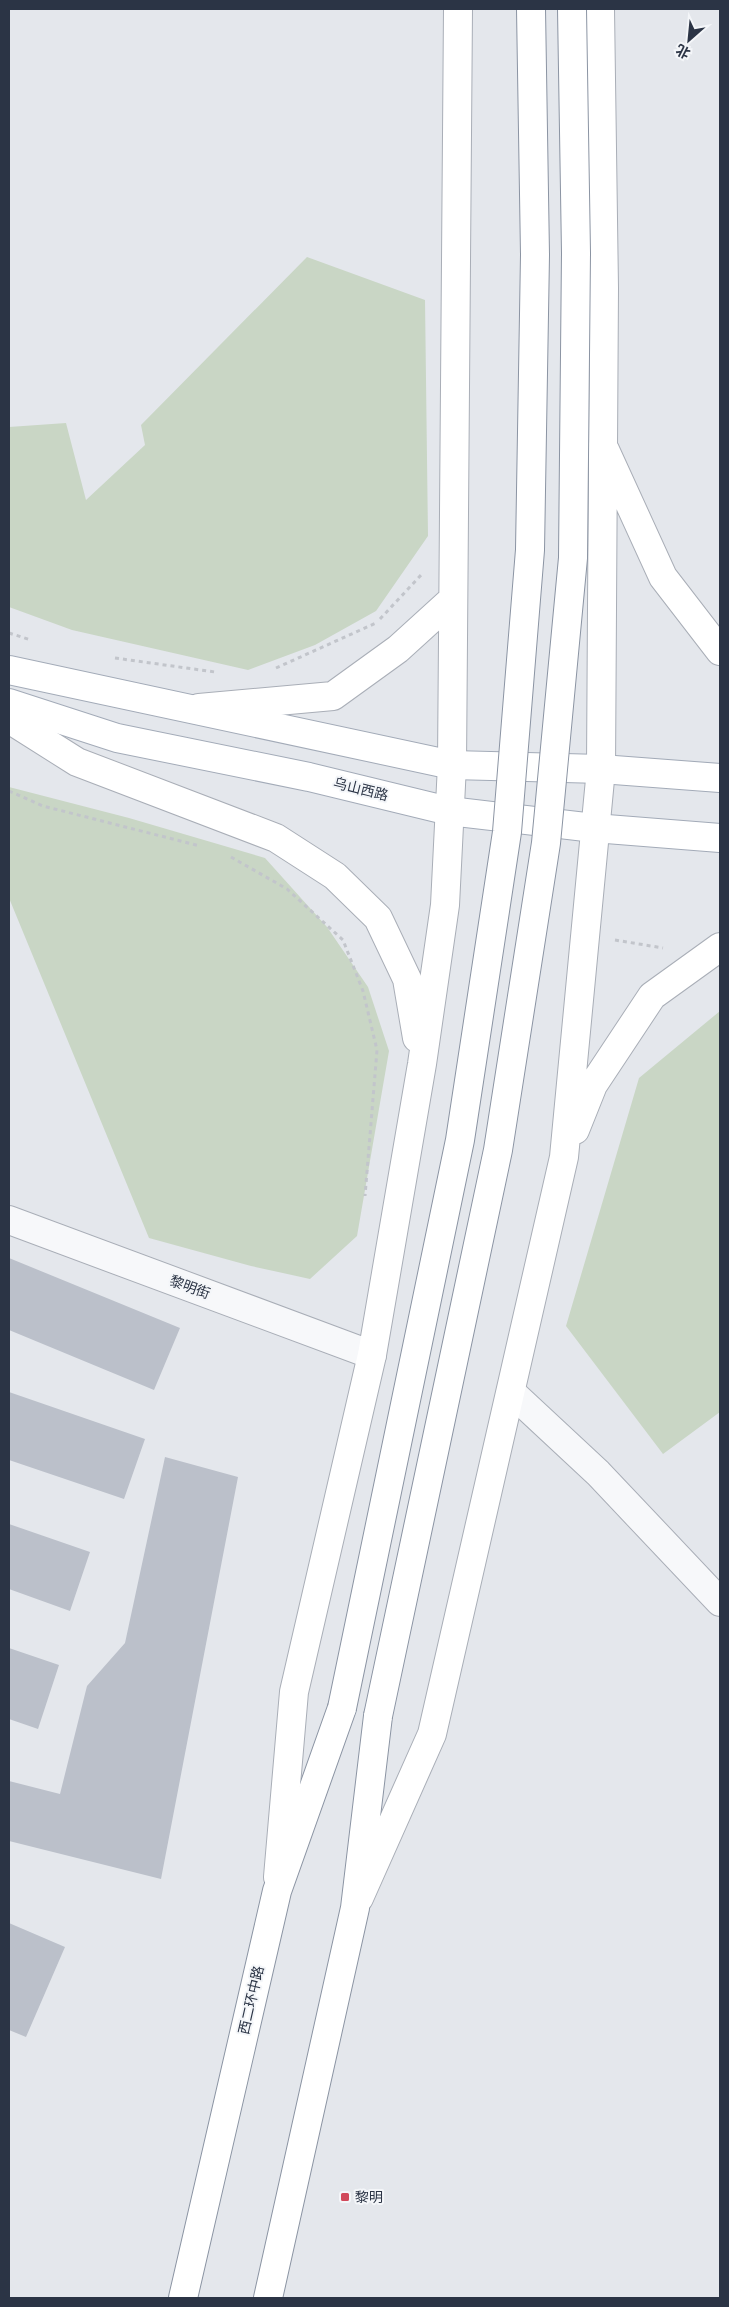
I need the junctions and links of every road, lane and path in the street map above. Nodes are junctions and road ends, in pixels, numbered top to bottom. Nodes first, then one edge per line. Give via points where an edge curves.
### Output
1 (458, 9) edge
2 (531, 9) edge
3 (572, 9) edge
4 (600, 9) edge
5 (602, 442) junction
6 (422, 573) dead end
7 (453, 599) junction
8 (9, 633) edge
9 (36, 641) dead end
10 (720, 651) edge
11 (110, 657) dead end
12 (9, 670) edge
13 (271, 670) dead end
14 (225, 674) dead end
15 (9, 703) edge
16 (191, 708) junction
17 (9, 719) edge
18 (452, 765) junction
19 (601, 769) junction
20 (720, 778) edge
21 (9, 791) edge
22 (449, 811) junction
23 (594, 828) junction
24 (720, 838) edge
25 (201, 846) dead end
26 (228, 855) dead end
27 (720, 947) edge
28 (422, 1064) junction
29 (564, 1157) junction
30 (365, 1199) dead end
31 (9, 1220) edge
32 (372, 1355) junction
33 (512, 1392) junction
34 (720, 1602) edge
35 (277, 1891) junction
36 (355, 1908) junction
37 (183, 2298) edge
38 (268, 2298) edge

1 - 7 main road
2 - 35 main road, 西二环中路, bridge via 535,255 530,550 506,832 460,1140 342,1708
3 - 36 main road, bridge via 576,253 573,558 546,842 498,1150 378,1716
4 - 5 main road via 604,288
5 - 10 main road via 663,577
5 - 19 main road
6 - 13 path via 377,623
7 - 16 main road via 398,649 333,696
7 - 18 main road
8 - 9 path
11 - 14 path
12 - 16 main road
15 - 22 main road, 乌山西路 via 117,738 309,776
16 - 18 main road
17 - 28 main road via 78,762 276,838 335,876 378,918 408,979
18 - 19 main road
18 - 22 main road
19 - 20 main road
19 - 23 main road
21 - 25 path via 43,806
22 - 23 main road, 乌山西路
22 - 28 main road via 445,905
23 - 24 main road, 乌山西路
23 - 29 main road
26 - 30 path via 287,890 343,940 363,991 377,1050
27 - 29 main road via 652,996 593,1085
28 - 32 main road
29 - 33 main road
31 - 32 street, 黎明街
32 - 35 main road via 294,1692
33 - 34 street via 598,1473
33 - 36 main road via 432,1734
35 - 37 main road, 西二环中路
36 - 38 main road

